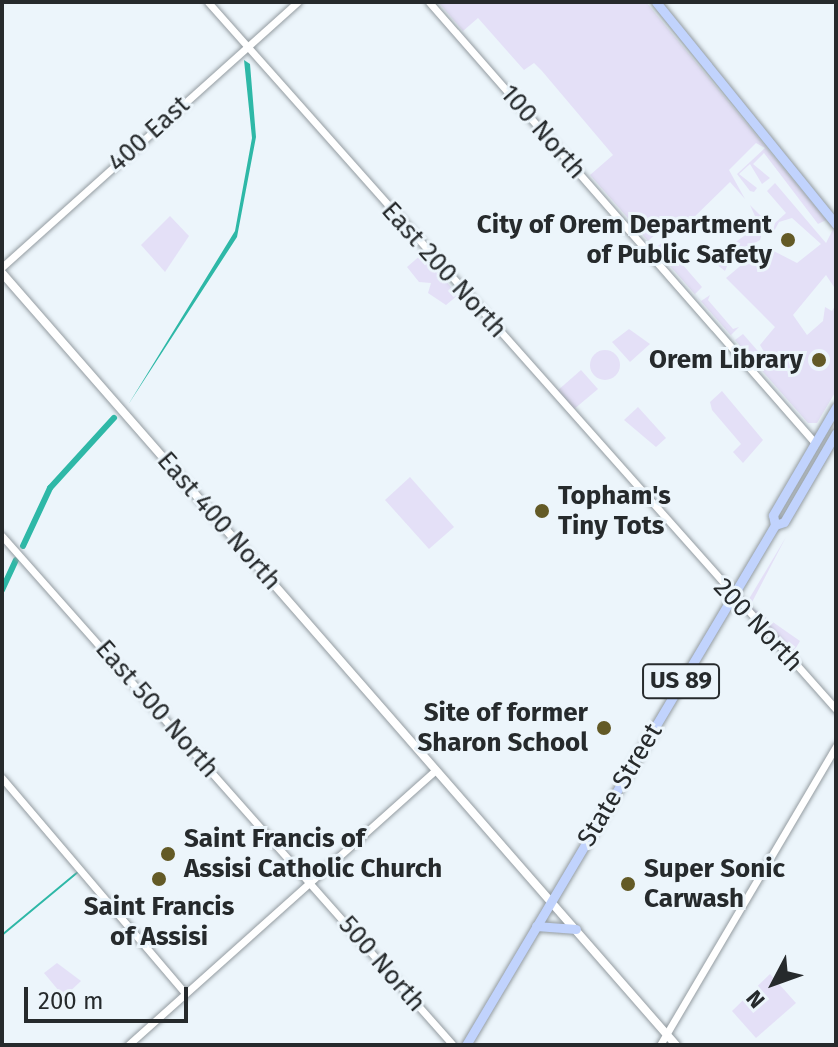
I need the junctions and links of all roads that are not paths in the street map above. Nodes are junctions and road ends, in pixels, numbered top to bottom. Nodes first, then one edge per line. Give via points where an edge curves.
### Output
1 (208, 2) edge
2 (297, 2) edge
3 (429, 2) edge
4 (656, 2) edge
5 (247, 47) junction
6 (818, 195) junction
7 (836, 209) edge
8 (836, 224) edge
9 (2, 267) edge
10 (2, 273) edge
11 (836, 407) edge
12 (836, 433) edge
13 (815, 443) junction
14 (815, 469) junction
15 (775, 525) junction
16 (2, 536) edge
17 (680, 539) joint
18 (733, 596) junction
19 (836, 709) edge
20 (836, 746) edge
21 (434, 771) junction
22 (2, 778) edge
23 (311, 883) junction
24 (551, 901) junction
25 (536, 926) junction
26 (576, 929) junction
27 (185, 993) junction
28 (666, 1033) junction
29 (128, 1045) edge
30 (453, 1045) edge
31 (466, 1045) edge
32 (660, 1045) edge
33 (676, 1045) edge

1 - 5 street, East 200 North
2 - 5 street, 400 East
3 - 13 street, 100 North
4 - 6 main road
5 - 9 street, 400 East
5 - 17 street, East 200 North
6 - 7 main road
6 - 8 main road
10 - 21 main road, East 400 North
11 - 13 main road, State Street / US 89
12 - 14 main road, State Street
13 - 14 main road
13 - 15 main road, State Street / US 89 via 773,515
14 - 15 main road, State Street via 784,522
15 - 18 main road, State Street / US 89
16 - 23 street, East 500 North
17 - 18 street, 200 North
18 - 19 street, 200 North
18 - 24 main road, State Street / US 89
20 - 28 street
21 - 23 street
21 - 24 main road, East 400 North
22 - 27 street
23 - 27 street
23 - 30 street, 500 North
24 - 25 main road, State Street / US 89
24 - 26 main road, East 400 North
25 - 26 main road
25 - 31 main road, State Street / US 89
26 - 28 main road, East 400 North
27 - 29 street
28 - 32 street
28 - 33 main road, East 400 North

